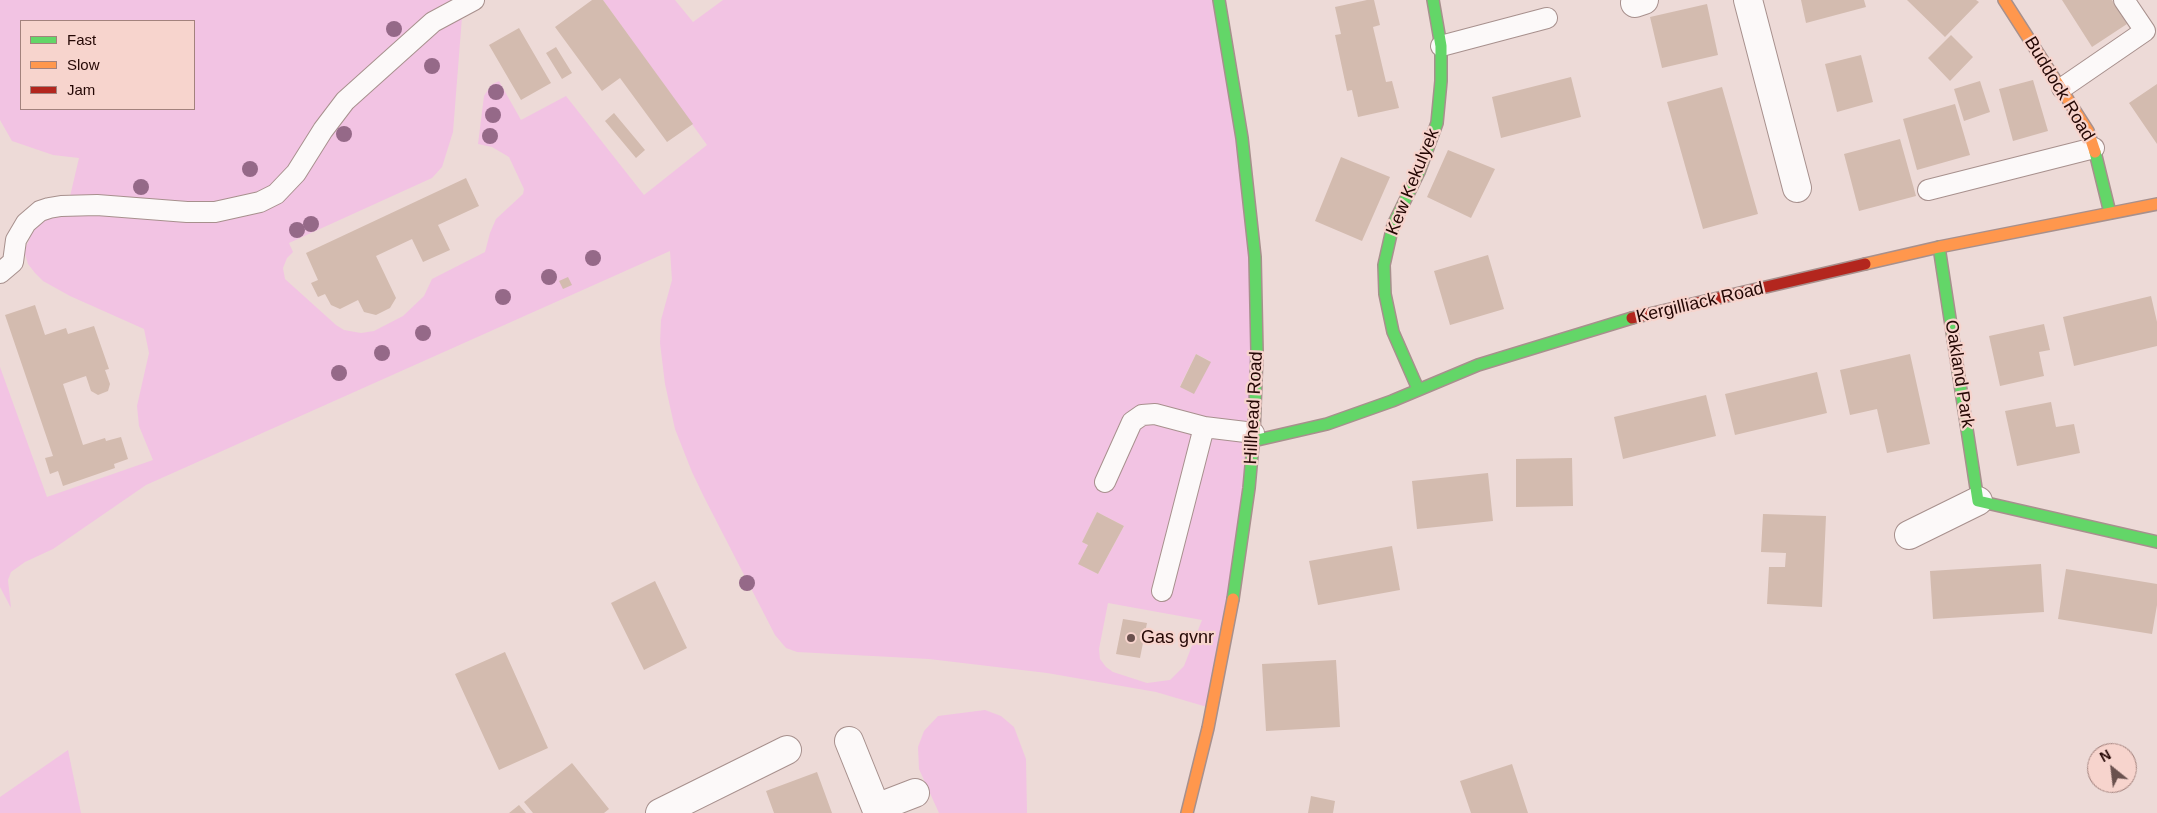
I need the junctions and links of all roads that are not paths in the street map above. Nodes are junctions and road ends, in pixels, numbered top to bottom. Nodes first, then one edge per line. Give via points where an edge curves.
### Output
1 (474, 0) edge
2 (1219, 0) edge
3 (1433, 0) edge
4 (1748, 0) edge
5 (2004, 0) edge
6 (2124, 0) edge
7 (1547, 18) dead end
8 (1441, 46) junction
9 (2062, 88) junction
10 (2094, 148) junction
11 (1797, 188) dead end
12 (1928, 190) dead end
13 (2157, 204) edge
14 (2110, 212) junction
15 (1939, 247) junction
16 (0, 273) edge
17 (1418, 389) junction
18 (1204, 428) junction
19 (1254, 437) junction
20 (1105, 482) dead end
21 (1978, 501) junction
22 (1910, 535) dead end
23 (2157, 542) edge
24 (1162, 591) dead end
25 (849, 741) dead end
26 (787, 750) dead end
27 (915, 793) dead end
28 (877, 810) edge
29 (660, 813) edge
30 (1187, 813) edge

1 - 16 lane via 433,22 345,101 329,120 296,173 276,194 254,204 216,212 96,205 49,208 26,223 16,240 13,262
2 - 19 street, Hillhead Road via 1242,138 1254,248 1257,352
3 - 8 street, Kew Kekulyek
4 - 11 street
5 - 9 street, Buddock Road
6 - 9 lane via 2145,31
7 - 8 lane
8 - 17 street, Kew Kekulyek via 1437,123 1393,225 1384,265 1385,294 1393,332
9 - 10 street, Buddock Road via 2088,131
10 - 12 lane
10 - 14 street, Buddock Road
13 - 14 street, Kergilliack Road
14 - 15 street, Kergilliack Road
15 - 17 street, Kergilliack Road via 1631,318 1486,362
15 - 21 street, Oakland Park
17 - 19 street, Kergilliack Road via 1327,424
18 - 19 lane
18 - 20 lane via 1155,414 1136,417
18 - 24 lane
19 - 30 street, Hillhead Road via 1236,583 1208,728
21 - 22 street
21 - 23 street
25 - 28 street
26 - 29 street
27 - 28 street

